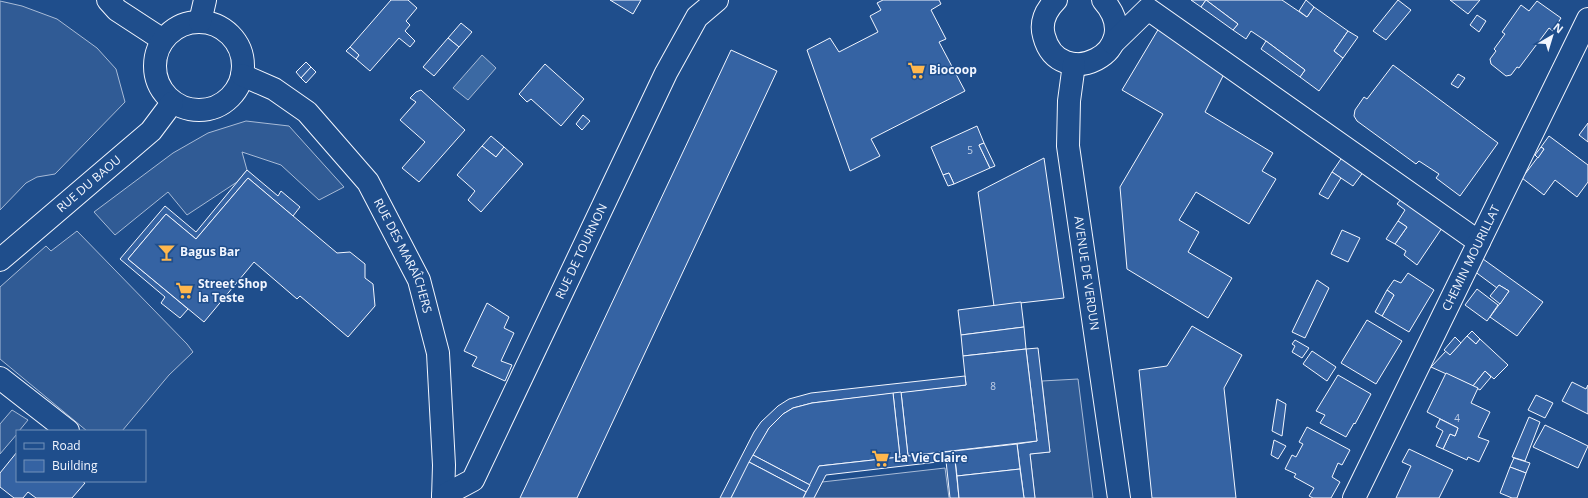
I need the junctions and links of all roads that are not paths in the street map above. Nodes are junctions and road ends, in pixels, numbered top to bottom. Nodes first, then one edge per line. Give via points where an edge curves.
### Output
1 (108, 0) edge
2 (205, 0) edge
3 (717, 0) edge
4 (1048, 3) edge
5 (1111, 3) edge
6 (1588, 18) edge
7 (200, 22) junction
8 (163, 40) junction
9 (1113, 43) junction
10 (1074, 64) junction
11 (242, 75) junction
12 (172, 103) junction
13 (1479, 242) junction
14 (0, 260) edge
15 (0, 378) edge
16 (67, 430) edge
17 (1120, 493) edge
18 (443, 497) edge
19 (1354, 498) edge

1 - 8 street via 117,10
2 - 7 street
3 - 18 street, RUE DE TOURNON via 697,17 666,73 474,480
4 - 10 street via 1043,20 1046,44 1057,57
5 - 9 street via 1116,31
6 - 13 street, CHEMIN MOURILLAT
7 - 8 street via 186,24 173,30
7 - 11 street via 215,25 228,33 238,45 243,59
8 - 12 street via 157,52 155,66 157,80
9 - 10 street via 1097,60 1086,64
9 - 13 street via 1148,9
10 - 17 street, AVENUE DE VERDUN via 1069,101 1068,146
11 - 12 street via 237,89 228,100 215,108 200,110
11 - 18 street, RUE DES MARAÎCHERS via 274,89 307,112 368,182 419,280 438,353 444,465
12 - 14 street, RUE DU BAOU via 151,130
13 - 19 street, CHEMIN MOURILLAT
15 - 16 street

